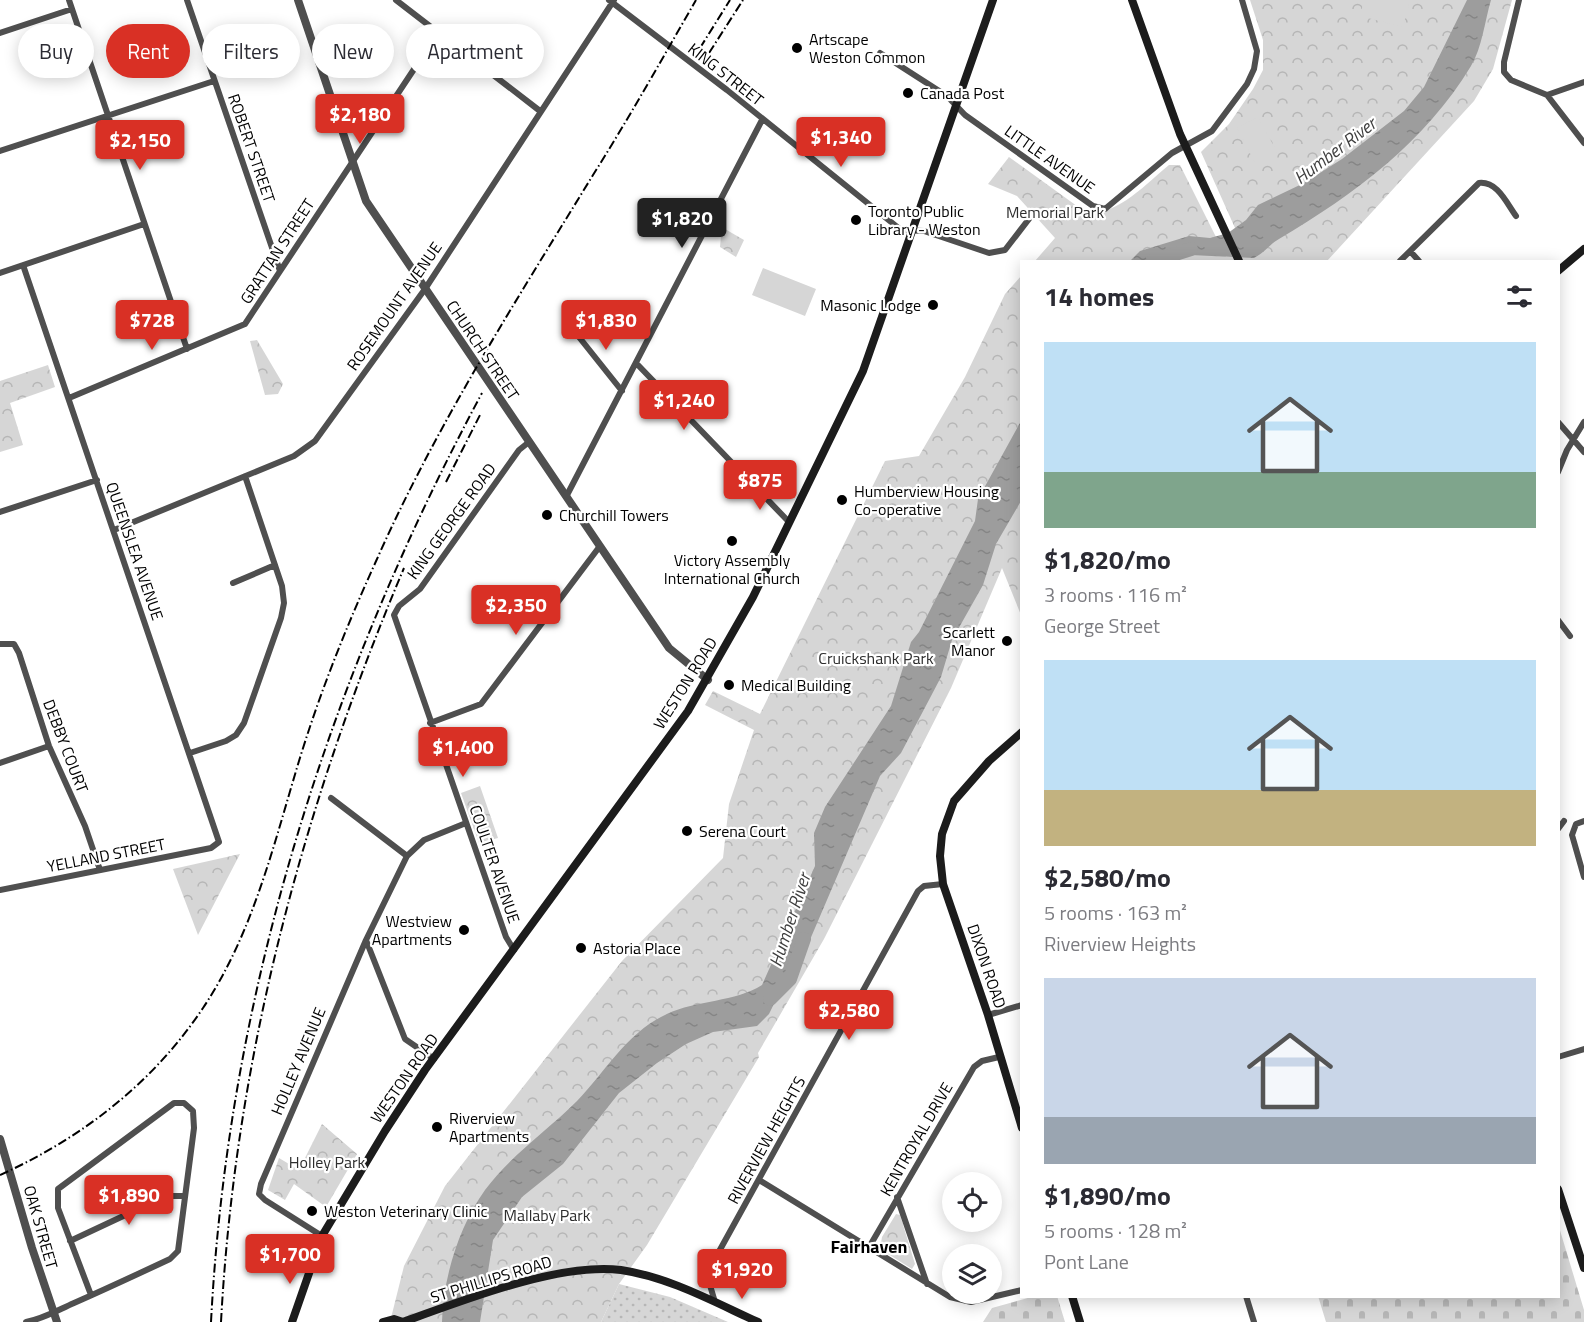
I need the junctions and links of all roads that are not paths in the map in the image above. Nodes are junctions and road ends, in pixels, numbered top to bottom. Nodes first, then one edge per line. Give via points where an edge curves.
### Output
1 (69, 0) edge
2 (187, 0) edge
3 (298, 0) edge
4 (396, 0) edge
5 (993, 0) edge
6 (1132, 0) edge
7 (1242, 0) edge
8 (1519, 0) edge
9 (612, 1) edge
10 (72, 9) junction
11 (427, 24) edge
12 (0, 33) edge
13 (880, 53) dead end
14 (408, 78) edge
15 (497, 78) edge
16 (214, 81) junction
17 (1584, 82) edge
18 (1547, 94) junction
19 (956, 109) junction
20 (540, 111) junction
21 (108, 114) junction
22 (762, 120) junction
23 (1584, 143) edge
24 (1185, 146) junction
25 (0, 151) edge
26 (353, 162) junction
27 (1032, 215) dead end
28 (1516, 216) dead end
29 (144, 224) junction
30 (913, 231) junction
31 (1584, 249) edge
32 (1410, 251) junction
33 (1239, 260) edge
34 (1401, 260) edge
35 (1418, 260) edge
36 (23, 265) junction
37 (1560, 269) edge
38 (280, 271) junction
39 (0, 273) edge
40 (425, 289) junction
41 (571, 327) dead end
42 (187, 349) junction
43 (637, 364) junction
44 (622, 391) junction
45 (69, 398) junction
46 (1584, 422) edge
47 (1560, 424) edge
48 (1573, 439) junction
49 (530, 442) junction
50 (1584, 452) edge
51 (1560, 468) edge
52 (245, 476) junction
53 (97, 480) junction
54 (566, 496) junction
55 (0, 512) edge
56 (789, 522) junction
57 (114, 530) junction
58 (600, 546) junction
59 (275, 565) junction
60 (233, 583) dead end
61 (394, 615) joint
62 (1560, 623) edge
63 (1570, 636) dead end
64 (0, 644) edge
65 (708, 680) junction
66 (430, 723) junction
67 (1020, 734) edge
68 (49, 746) junction
69 (190, 753) junction
70 (0, 763) edge
71 (331, 798) dead end
72 (1584, 821) edge
73 (1564, 822) dead end
74 (466, 824) junction
75 (1560, 827) edge
76 (217, 845) joint
77 (407, 856) junction
78 (100, 870) junction
79 (1584, 877) edge
80 (943, 884) junction
81 (0, 890) edge
82 (366, 940) junction
83 (514, 951) junction
84 (1020, 1006) edge
85 (988, 1016) junction
86 (1584, 1049) edge
87 (1560, 1056) edge
88 (999, 1057) junction
89 (434, 1059) junction
90 (1020, 1122) edge
91 (0, 1139) edge
92 (759, 1180) junction
93 (185, 1196) junction
94 (1560, 1196) edge
95 (897, 1197) junction
96 (322, 1236) junction
97 (70, 1241) junction
98 (868, 1249) junction
99 (1584, 1268) edge
100 (927, 1284) junction
101 (1020, 1290) edge
102 (91, 1295) junction
103 (1073, 1298) edge
104 (1247, 1298) edge
105 (715, 1302) junction
106 (54, 1312) junction
107 (26, 1322) edge
108 (57, 1322) edge
109 (292, 1322) edge
110 (384, 1322) edge
111 (403, 1322) edge
112 (758, 1322) edge
113 (1080, 1322) edge
114 (1254, 1322) edge

1 - 10 street
2 - 16 street, ROBERT STREET
3 - 26 street, CHURCH STREET
4 - 11 street
5 - 19 main road, WESTON ROAD
6 - 24 main road
7 - 24 street via 1256,46 1254,69 1212,131
8 - 18 street via 1504,72 1511,80
9 - 20 street, ROSEMOUNT AVENUE
9 - 22 street, KING STREET
10 - 12 street
10 - 21 street
13 - 19 street via 947,96
14 - 26 street, GRATTAN STREET
15 - 20 street
16 - 21 street
16 - 38 street, ROBERT STREET
17 - 18 street
18 - 23 street
19 - 24 street, LITTLE AVENUE via 1101,209
19 - 30 main road, WESTON ROAD
20 - 40 street, ROSEMOUNT AVENUE
21 - 25 street
21 - 29 street
22 - 30 street, KING STREET via 901,230
22 - 43 street
24 - 33 main road
26 - 38 street, GRATTAN STREET
26 - 40 street, CHURCH STREET via 366,201
27 - 30 street, KING STREET via 999,253
28 - 32 street via 1495,186 1479,183
29 - 36 street
29 - 42 street
30 - 56 main road, WESTON ROAD via 863,371
31 - 37 main road
32 - 34 street
32 - 35 street
36 - 39 street
36 - 45 street, QUEENSLEA AVENUE
38 - 42 street, GRATTAN STREET via 246,324
40 - 49 street, CHURCH STREET
40 - 52 street, ROSEMOUNT AVENUE via 315,441 294,456
41 - 44 street
42 - 45 street, GRATTAN STREET
43 - 44 street
43 - 56 street
44 - 54 street
45 - 53 street, QUEENSLEA AVENUE
46 - 48 street
47 - 48 street
48 - 50 street
48 - 51 street
49 - 54 street, CHURCH STREET
49 - 61 street, KING GEORGE ROAD via 519,450 420,589
52 - 57 street, ROSEMOUNT AVENUE
52 - 59 street
53 - 55 street
53 - 57 street, QUEENSLEA AVENUE
54 - 58 street, CHURCH STREET
56 - 65 main road, WESTON ROAD
57 - 69 street, QUEENSLEA AVENUE
58 - 65 street, CHURCH STREET via 669,648
58 - 66 street via 481,704
59 - 60 street
59 - 69 street via 282,586 282,618 244,723 226,741
61 - 66 street, COULTER AVENUE
62 - 63 street
64 - 68 street, DEBBY COURT via 14,645 19,653
65 - 83 main road, WESTON ROAD
66 - 74 street, COULTER AVENUE
67 - 80 main road, DIXON ROAD via 989,761 954,801 942,834
68 - 70 street
68 - 78 street, DEBBY COURT
69 - 76 street, QUEENSLEA AVENUE via 219,838
71 - 77 street
72 - 79 street via 1573,829
73 - 75 street
74 - 77 street via 424,840
74 - 83 street, COULTER AVENUE
76 - 78 street, YELLAND STREET
77 - 82 street, HOLLEY AVENUE
78 - 81 street, YELLAND STREET
80 - 85 main road, DIXON ROAD
80 - 92 street, RIVERVIEW HEIGHTS via 924,886 918,891
82 - 89 street via 405,1039
82 - 96 street, HOLLEY AVENUE via 259,1194
83 - 89 main road, WESTON ROAD
84 - 85 street
85 - 88 main road, DIXON ROAD
86 - 87 street
88 - 90 main road, DIXON ROAD
88 - 95 street, KENTROYAL DRIVE via 974,1067
89 - 96 main road, WESTON ROAD
91 - 106 street, OAK STREET
92 - 98 street
92 - 105 street, RIVERVIEW HEIGHTS via 711,1266 709,1282
93 - 97 street via 166,1196
93 - 97 street via 194,1120 184,1103 174,1103 60,1185 58,1208
93 - 102 street via 174,1257
94 - 99 main road
95 - 98 street, KENTROYAL DRIVE
95 - 100 street
96 - 109 main road, WESTON ROAD
97 - 102 street
98 - 100 street
100 - 101 street via 971,1302
102 - 106 street
103 - 113 main road
104 - 114 street
105 - 111 main road, ST PHILLIPS ROAD via 656,1279 618,1270 560,1273
105 - 112 main road, ST PHILLIPS ROAD
106 - 107 street
106 - 108 street, OAK STREET
110 - 111 main road, ST PHILLIPS ROAD

